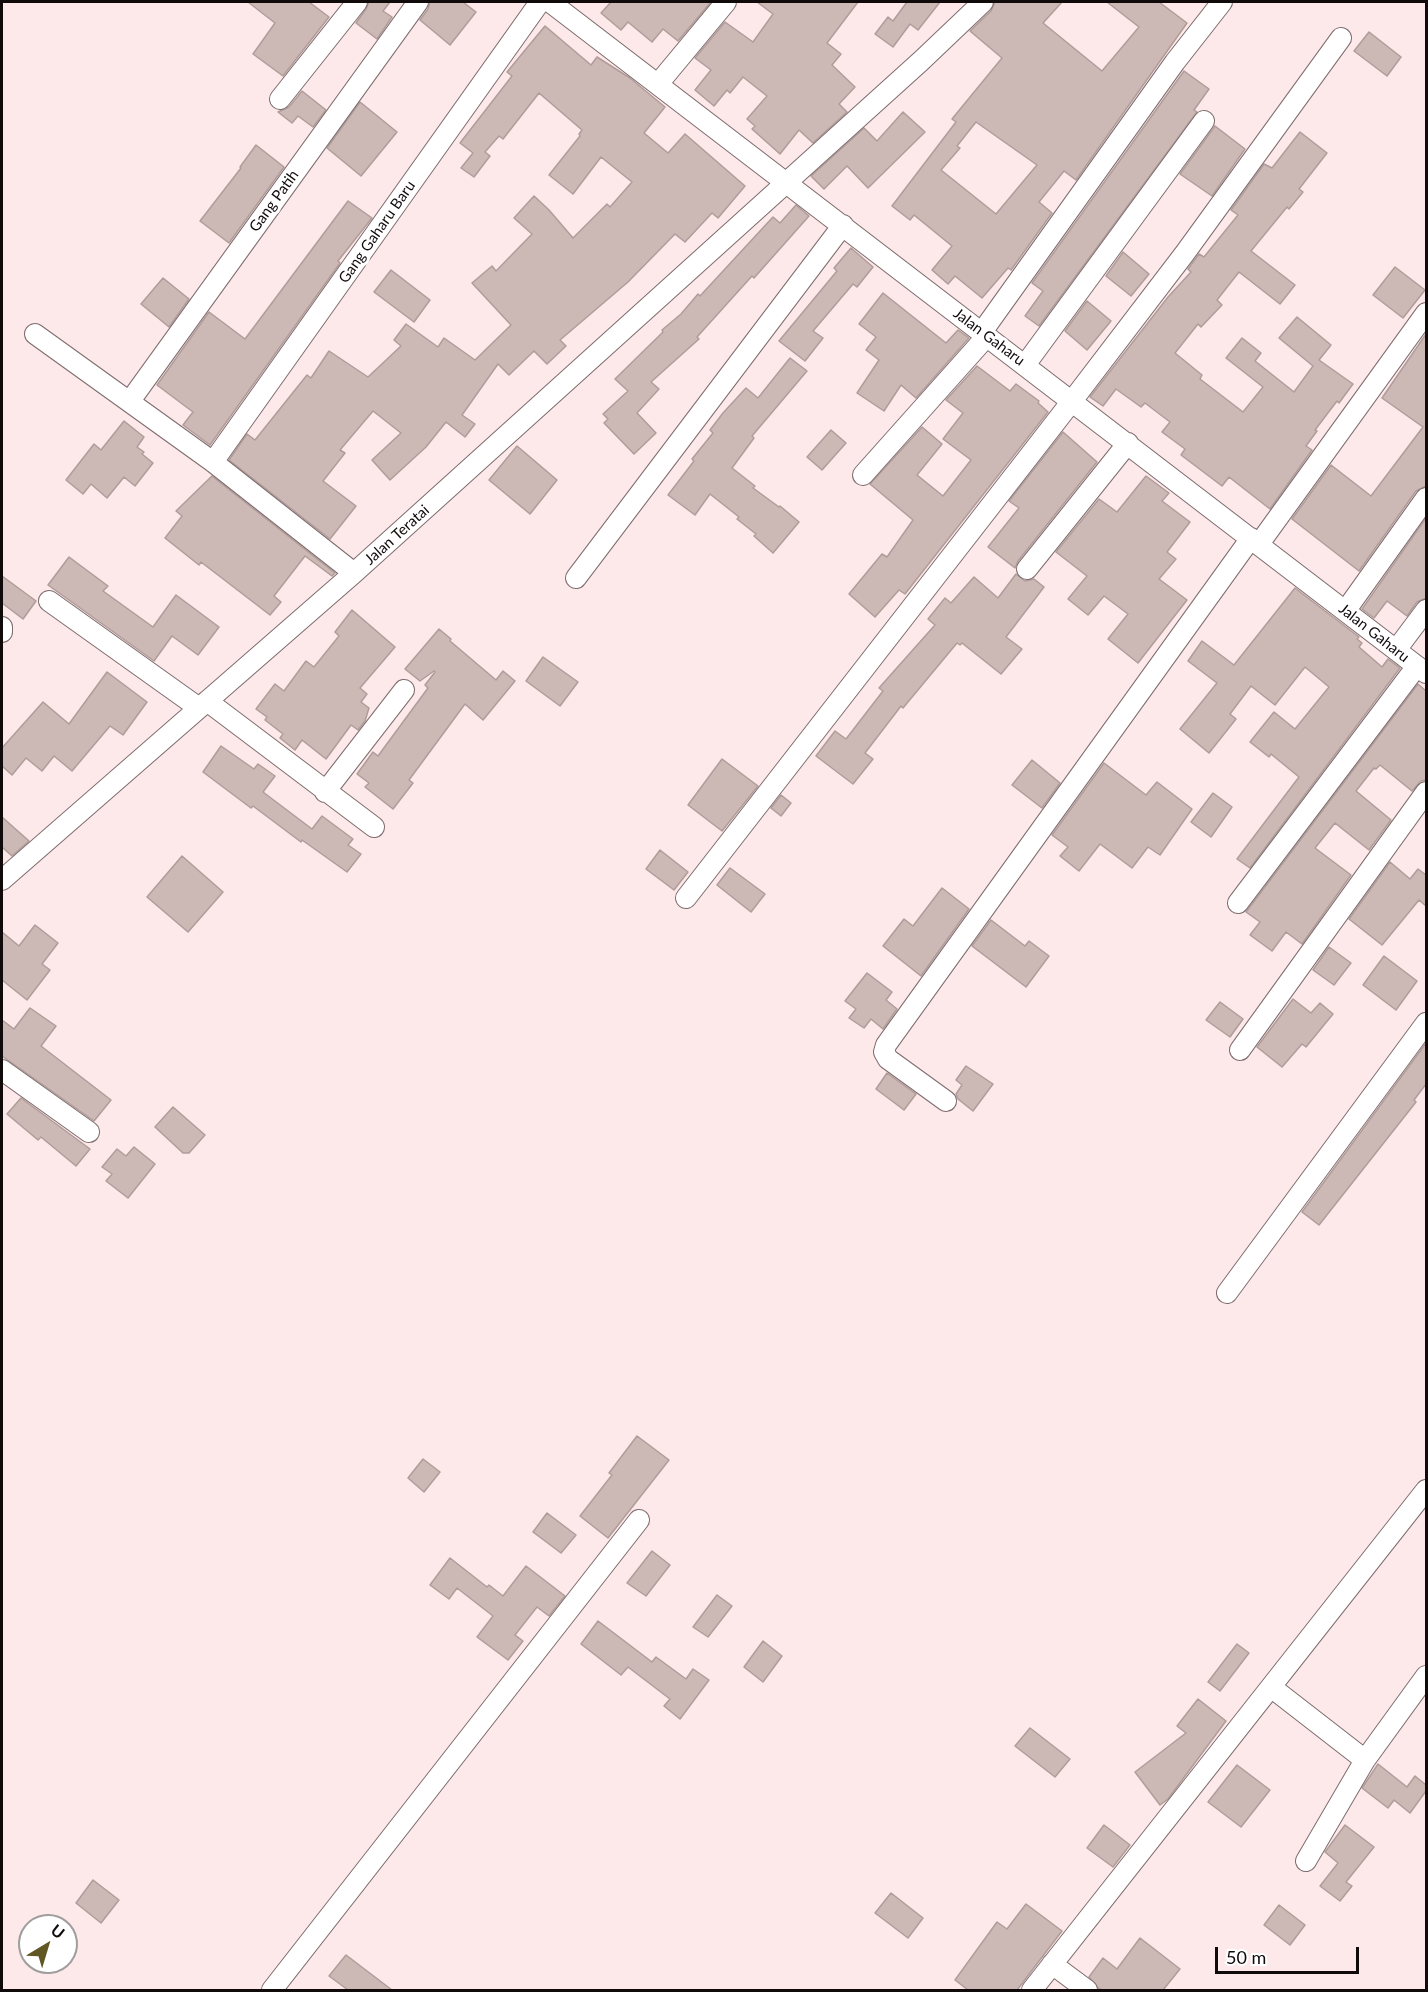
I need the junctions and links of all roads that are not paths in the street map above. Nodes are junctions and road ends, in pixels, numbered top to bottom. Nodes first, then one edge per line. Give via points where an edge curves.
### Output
1 (357, 2) edge
2 (417, 2) edge
3 (540, 2) edge
4 (550, 2) edge
5 (726, 2) edge
6 (984, 2) edge
7 (1222, 2) edge
8 (1341, 39) dead end
9 (658, 84) junction
10 (280, 99) dead end
11 (1204, 121) dead end
12 (787, 183) junction
13 (843, 225) junction
14 (1426, 313) edge
15 (35, 334) dead end
16 (984, 334) junction
17 (1025, 365) junction
18 (130, 401) junction
19 (1072, 401) junction
20 (1128, 443) junction
21 (213, 462) junction
22 (863, 475) dead end
23 (1426, 498) edge
24 (1255, 541) junction
25 (1027, 569) dead end
26 (354, 573) junction
27 (576, 578) dead end
28 (49, 601) dead end
29 (1346, 610) junction
30 (1426, 610) edge
31 (2, 627) edge
32 (2, 632) edge
33 (1396, 650) junction
34 (1422, 669) edge
35 (404, 690) dead end
36 (203, 705) junction
37 (325, 792) junction
38 (1426, 792) edge
39 (374, 826) dead end
40 (2, 880) edge
41 (686, 898) dead end
42 (1238, 903) dead end
43 (1426, 1023) edge
44 (1240, 1050) dead end
45 (2, 1070) edge
46 (946, 1101) dead end
47 (89, 1132) dead end
48 (1227, 1293) dead end
49 (1426, 1490) edge
50 (639, 1520) dead end
51 (1426, 1676) edge
52 (1271, 1687) junction
53 (1365, 1760) junction
54 (1306, 1861) dead end
55 (1052, 1964) junction
56 (272, 1990) edge
57 (1032, 1990) edge
58 (1087, 1990) edge

1 - 10 street
2 - 18 street, Gang Patih
3 - 21 street, Gang Gaharu Baru
4 - 9 street, Jalan Gaharu
5 - 9 street
6 - 12 street, Jalan Teratai
7 - 16 street via 1174,62
8 - 19 street
9 - 12 street, Jalan Gaharu
11 - 17 street
12 - 13 street, Jalan Gaharu
12 - 26 street, Jalan Teratai
13 - 16 street, Jalan Gaharu
13 - 27 street
14 - 24 street
15 - 18 street
16 - 17 street, Jalan Gaharu
16 - 22 street
17 - 19 street, Jalan Gaharu
18 - 21 street
19 - 20 street, Jalan Gaharu
19 - 41 street
20 - 24 street, Jalan Gaharu
20 - 25 street
21 - 26 street
23 - 29 street
24 - 29 street, Jalan Gaharu
24 - 46 street via 886,1045 888,1059
26 - 36 street, Jalan Teratai
28 - 36 street
29 - 33 street, Jalan Gaharu
30 - 33 street
31 - 32 street
33 - 34 street, Jalan Gaharu
34 - 42 street
35 - 37 street
36 - 37 street
36 - 40 street, Jalan Teratai
37 - 39 street
38 - 44 street
43 - 48 street
45 - 47 street
49 - 52 street
50 - 56 street
51 - 53 street
52 - 53 street
52 - 55 street
53 - 54 street
55 - 57 street
55 - 58 street

